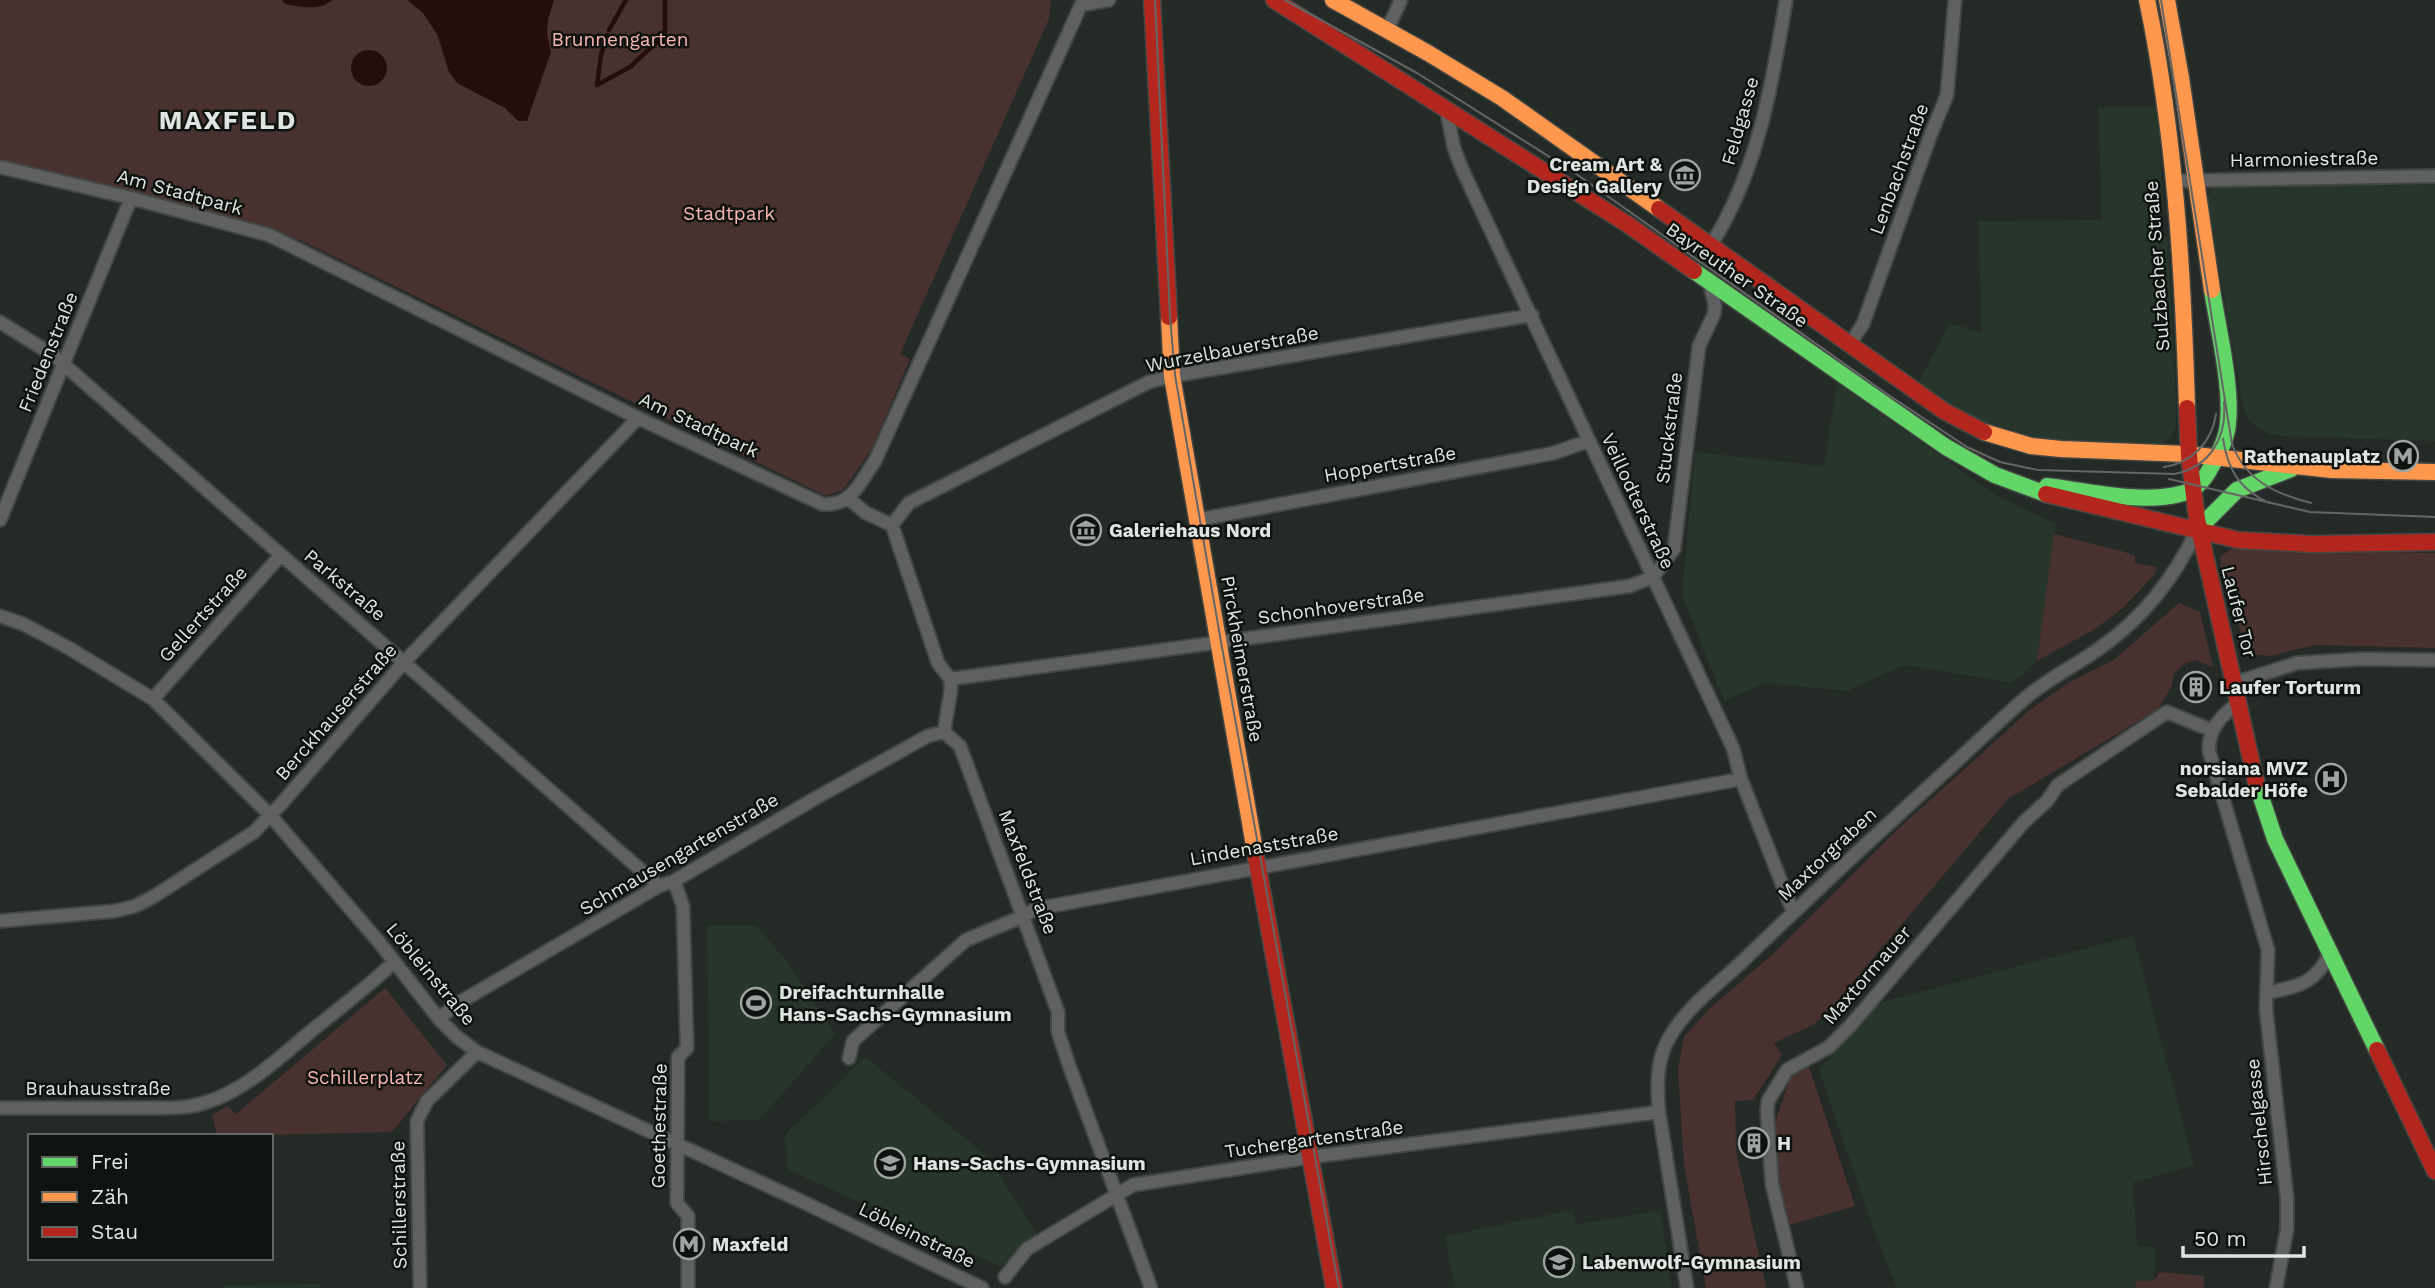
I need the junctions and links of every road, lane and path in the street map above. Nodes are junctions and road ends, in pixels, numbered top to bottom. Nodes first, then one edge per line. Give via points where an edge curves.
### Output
1 (1109, 0) edge
2 (1152, 0) edge
3 (1165, 0) edge
4 (1274, 0) edge
5 (1333, 0) edge
6 (1401, 0) edge
7 (1786, 0) edge
8 (1955, 0) edge
9 (2147, 0) edge
10 (2167, 0) edge
11 (1387, 30) junction
12 (1154, 31) junction
13 (1446, 108) junction
14 (0, 167) edge
15 (2435, 176) edge
16 (2196, 180) junction
17 (2173, 181) junction
18 (131, 198) junction
19 (1711, 245) junction
20 (1709, 280) junction
21 (1531, 315) junction
22 (0, 322) edge
23 (1850, 344) junction
24 (64, 366) junction
25 (1172, 376) junction
26 (638, 418) junction
27 (1588, 441) junction
28 (2189, 454) junction
29 (2217, 458) junction
30 (2295, 468) junction
31 (2435, 472) edge
32 (2009, 482) junction
33 (2192, 489) junction
34 (849, 499) junction
35 (0, 520) edge
36 (1196, 520) junction
37 (892, 525) junction
38 (2197, 530) junction
39 (2435, 542) edge
40 (281, 555) junction
41 (1653, 577) junction
42 (0, 616) edge
43 (1217, 642) junction
44 (2435, 660) edge
45 (405, 661) junction
46 (950, 679) junction
47 (2234, 683) junction
48 (153, 699) junction
49 (2238, 703) junction
50 (2211, 730) junction
51 (944, 732) junction
52 (1741, 779) junction
53 (270, 815) junction
54 (1257, 867) junction
55 (674, 881) junction
56 (659, 886) junction
57 (1793, 912) junction
58 (1024, 916) junction
59 (0, 920) edge
60 (2330, 953) junction
61 (394, 962) junction
62 (2267, 993) junction
63 (439, 1020) junction
64 (477, 1052) junction
65 (849, 1058) dead end
66 (0, 1108) edge
67 (1659, 1112) junction
68 (677, 1143) junction
69 (1311, 1157) junction
70 (2435, 1171) edge
71 (1116, 1193) junction
72 (1005, 1278) dead end
73 (420, 1288) edge
74 (688, 1288) edge
75 (982, 1288) edge
76 (1151, 1288) edge
77 (1334, 1288) edge
78 (1687, 1288) edge
79 (1797, 1288) edge
80 (2276, 1288) edge

1 - 34 street via 1081,5 875,461
2 - 12 main road, Pirckheimerstraße
3 - 12 main road, Pirckheimerstraße
4 - 13 main road, Bayreuther Straße
5 - 11 main road, Bayreuther Straße
6 - 11 street
7 - 19 street, Feldgasse via 1761,132
8 - 23 street, Lenbachstraße via 1947,96 1864,324
9 - 17 main road, Sulzbacher Straße
10 - 16 main road
11 - 19 main road, Bayreuther Straße via 1502,98
12 - 25 main road, Pirckheimerstraße
13 - 20 main road, Bayreuther Straße
13 - 21 street, Veillodterstraße via 1460,164
14 - 18 street, Am Stadtpark
15 - 16 street, Harmoniestraße
16 - 17 street, Harmoniestraße
16 - 29 main road via 2229,407 2228,435
17 - 28 main road, Sulzbacher Straße
18 - 24 street, Friedenstraße
18 - 26 street, Am Stadtpark via 290,245
19 - 23 main road, Bayreuther Straße
20 - 32 main road, Bayreuther Straße via 1946,447
20 - 41 street, Stuckstraße via 1714,314 1699,346 1674,549
21 - 25 street, Wurzelbauerstraße
21 - 27 street, Veillodterstraße
22 - 24 street, Parkstraße
23 - 28 main road, Bayreuther Straße via 1965,425 2004,441 2048,448
24 - 35 street, Friedenstraße
24 - 40 street, Parkstraße
25 - 36 main road, Pirckheimerstraße
25 - 37 street, Wurzelbauerstraße via 1139,386 909,503
26 - 34 street, Am Stadtpark via 822,504
26 - 45 street, Berckhauserstraße
27 - 36 street, Hoppertstraße via 1554,453
27 - 41 street, Veillodterstraße
28 - 29 main road
28 - 33 main road, Sulzbacher Straße
29 - 30 main road
29 - 33 main road
30 - 31 main road
30 - 38 main road via 2236,490
32 - 33 main road via 2155,496
32 - 38 main road, Bayreuther Straße via 2076,504
33 - 38 main road, Sulzbacher Straße
34 - 37 street
36 - 43 main road, Pirckheimerstraße
37 - 46 street via 938,663
38 - 39 main road via 2278,543
38 - 47 main road, Laufer Tor
38 - 57 street, Maxtorgraben via 2170,579 2128,624 2102,647 2032,693
40 - 45 street, Parkstraße
40 - 48 street, Gellertstraße
41 - 43 street, Schonhoverstraße via 1630,586
41 - 52 street, Veillodterstraße via 1733,748
42 - 48 street, Löbleinstraße via 67,647
43 - 46 street, Schonhoverstraße
43 - 54 main road, Pirckheimerstraße
44 - 47 street via 2297,663
45 - 53 street, Berckhauserstraße
45 - 56 street, Parkstraße
46 - 51 street
47 - 49 main road, Laufer Tor
48 - 53 street, Löbleinstraße
49 - 50 street
49 - 60 main road, Laufer Tor via 2265,816
50 - 62 street, Hirschelgasse via 2211,760 2265,934
50 - 79 street, Maxtormauer via 2167,712 2058,785 1850,1026 1829,1047 1787,1070 1767,1111 1772,1184
51 - 55 street, Schmausengartenstraße via 873,766
51 - 58 street, Maxfeldstraße via 960,746
52 - 54 street, Lindenaststraße
52 - 57 street, Veillodterstraße
53 - 59 street, Berckhauserstraße via 254,832 135,906
53 - 61 street, Löbleinstraße
54 - 58 street, Lindenaststraße via 1035,908
54 - 69 main road, Pirckheimerstraße
55 - 56 street, Schmausengartenstraße
55 - 68 street, Goethestraße via 683,906 687,1048 678,1057
56 - 63 street, Schmausengartenstraße via 455,1005
57 - 67 street, Maxtorgraben via 1681,1021 1665,1045 1659,1065
58 - 65 street, Lindenaststraße via 966,940 853,1041
58 - 71 street, Maxfeldstraße via 1058,1012 1058,1032
60 - 62 street via 2313,979
60 - 70 main road, Laufer Tor
61 - 63 street, Löbleinstraße
61 - 66 street, Brauhausstraße via 253,1078 227,1094 196,1105 156,1108
62 - 80 street, Hirschelgasse via 2287,1198 2287,1229
63 - 64 street, Löbleinstraße
64 - 68 street, Löbleinstraße
64 - 73 street, Schillerstraße via 427,1101 416,1121
67 - 69 street, Tuchergartenstraße
67 - 78 street, Maxtorgraben
68 - 74 street, Goethestraße via 677,1203 688,1216
68 - 75 street, Löbleinstraße
69 - 71 street, Tuchergartenstraße via 1133,1185
69 - 77 main road, Pirckheimerstraße
71 - 72 street, Tuchergartenstraße via 1027,1250
71 - 76 street, Maxfeldstraße

